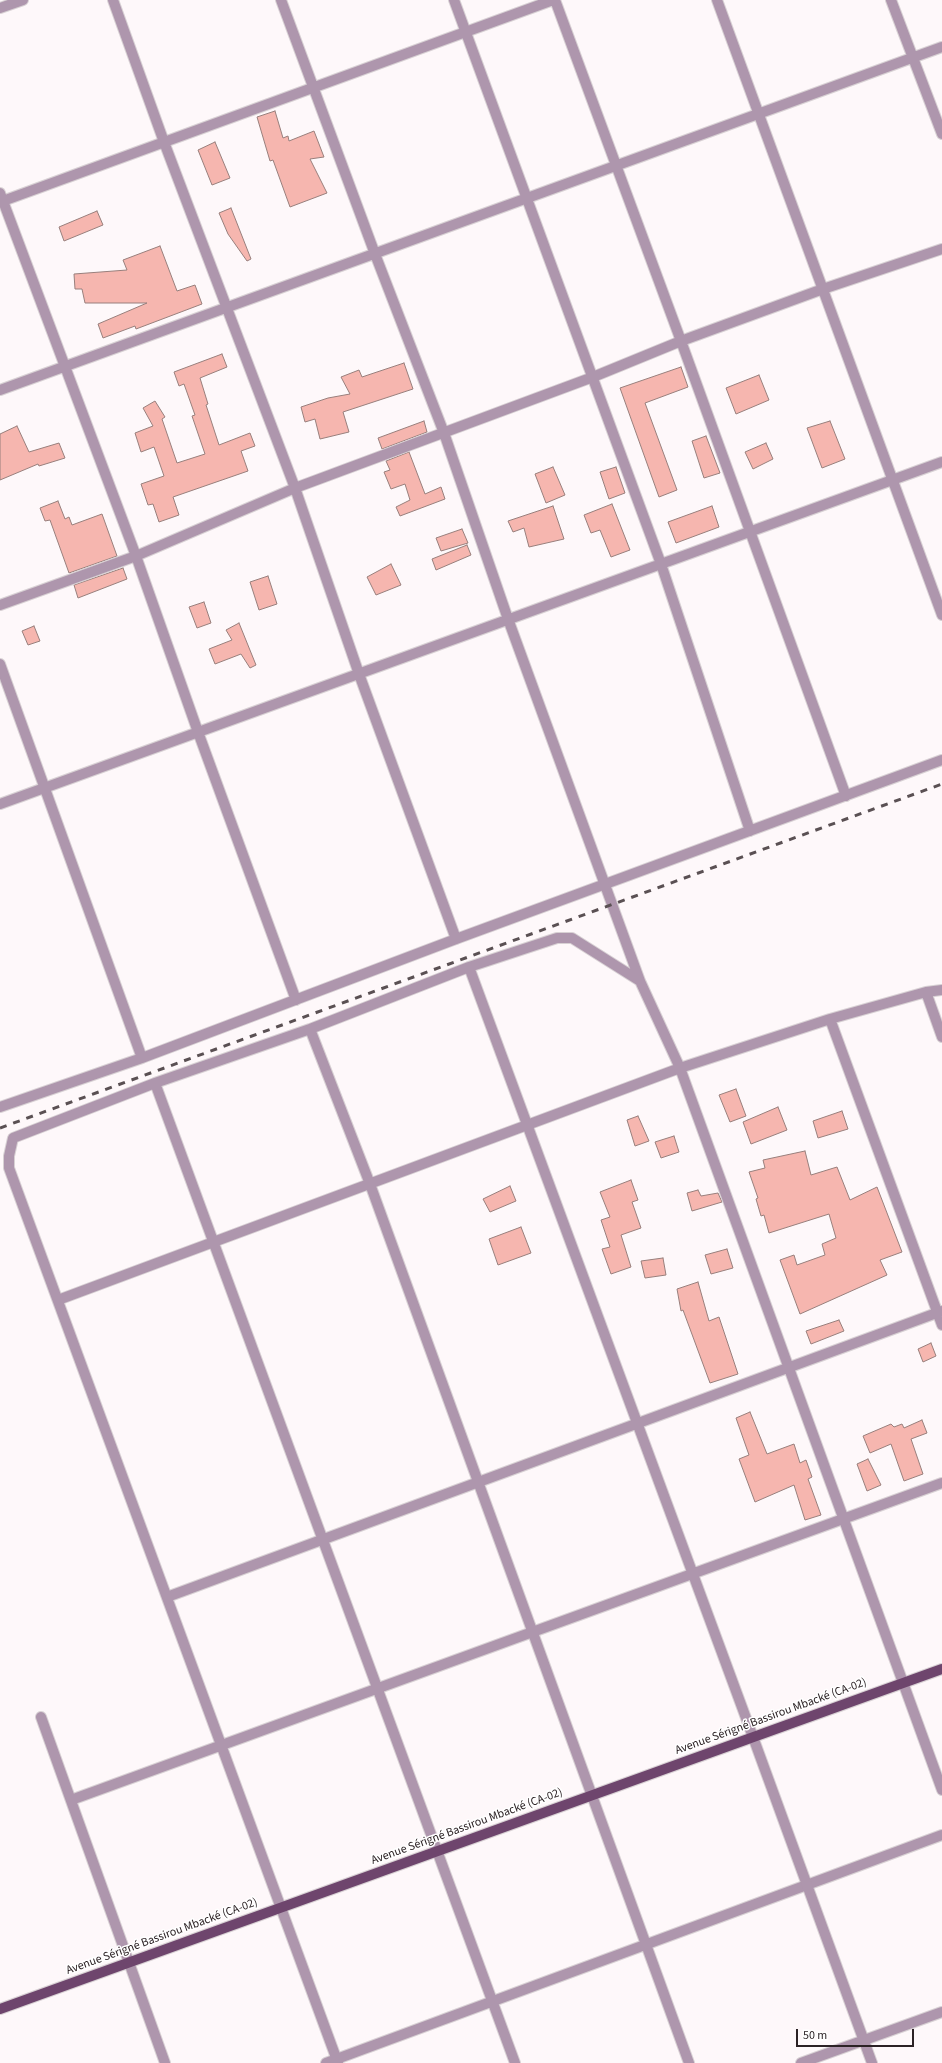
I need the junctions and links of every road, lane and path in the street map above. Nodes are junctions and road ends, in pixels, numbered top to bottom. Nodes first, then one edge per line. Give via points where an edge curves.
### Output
1 (23, 0) edge
2 (113, 0) edge
3 (281, 0) edge
4 (454, 0) edge
5 (554, 0) edge
6 (717, 0) edge
7 (891, 0) edge
8 (0, 8) edge
9 (466, 32) junction
10 (942, 47) edge
11 (913, 58) junction
12 (312, 88) junction
13 (760, 114) junction
14 (942, 134) edge
15 (164, 142) junction
16 (616, 166) junction
17 (1, 198) edge
18 (528, 198) junction
19 (942, 249) edge
20 (374, 254) junction
21 (823, 289) junction
22 (226, 308) junction
23 (681, 341) junction
24 (65, 366) junction
25 (593, 378) junction
26 (0, 390) edge
27 (444, 433) junction
28 (942, 462) edge
29 (893, 480) junction
30 (295, 488) junction
31 (750, 532) junction
32 (136, 556) junction
33 (661, 564) junction
34 (0, 605) edge
35 (942, 615) edge
36 (508, 620) junction
37 (0, 664) edge
38 (359, 674) junction
39 (198, 732) junction
40 (942, 760) edge
41 (44, 788) junction
42 (846, 796) junction
43 (0, 804) edge
44 (750, 831) junction
45 (604, 884) junction
46 (456, 939) junction
47 (468, 968) junction
48 (640, 981) junction
49 (942, 990) edge
50 (926, 992) junction
51 (296, 1000) junction
52 (830, 1018) junction
53 (310, 1029) junction
54 (942, 1037) edge
55 (142, 1058) junction
56 (680, 1068) junction
57 (155, 1083) junction
58 (0, 1107) edge
59 (526, 1126) junction
60 (370, 1184) junction
61 (215, 1241) junction
62 (58, 1300) junction
63 (940, 1312) edge
64 (942, 1325) edge
65 (789, 1369) junction
66 (637, 1424) junction
67 (478, 1483) junction
68 (942, 1483) edge
69 (844, 1520) junction
70 (324, 1539) junction
71 (693, 1574) junction
72 (167, 1597) junction
73 (532, 1633) junction
74 (942, 1669) edge
75 (903, 1683) junction
76 (378, 1689) junction
77 (41, 1717) dead end
78 (753, 1737) junction
79 (221, 1745) junction
80 (942, 1790) edge
81 (592, 1795) junction
82 (71, 1800) junction
83 (942, 1835) edge
84 (438, 1851) junction
85 (807, 1885) junction
86 (281, 1908) junction
87 (646, 1944) junction
88 (129, 1962) junction
89 (493, 2001) junction
90 (0, 2009) edge
91 (942, 2012) edge
92 (864, 2040) junction
93 (337, 2061) edge
94 (165, 2063) edge
95 (326, 2063) edge
96 (515, 2063) edge
97 (688, 2063) edge
98 (801, 2063) edge
99 (872, 2063) edge

1 - 8 street
2 - 15 street
3 - 12 street
4 - 9 street
5 - 9 street
5 - 16 street
6 - 13 street
7 - 11 street
9 - 12 street
9 - 18 street
10 - 11 street
11 - 13 street
11 - 14 street
12 - 15 street
12 - 20 street
13 - 16 street
13 - 21 street
15 - 17 street
15 - 22 street
16 - 18 street
16 - 23 street
17 - 24 street
18 - 20 street
18 - 25 street
19 - 21 street
20 - 22 street
20 - 27 street
21 - 23 street
21 - 29 street
22 - 24 street
22 - 30 street
23 - 25 street
23 - 31 street
24 - 26 street
24 - 32 street
25 - 27 street
25 - 33 street
27 - 30 street
27 - 36 street
28 - 29 street
29 - 31 street
29 - 35 street
30 - 32 street
30 - 38 street
31 - 33 street
31 - 42 street
32 - 34 street
32 - 39 street
33 - 36 street
33 - 44 street
36 - 38 street
36 - 45 street
37 - 41 street
38 - 39 street
38 - 46 street
39 - 41 street
39 - 51 street
40 - 42 street
41 - 43 street
41 - 55 street
42 - 44 street
44 - 45 street
45 - 46 street
45 - 48 street
46 - 51 street
47 - 48 street via 557,938 572,938
47 - 53 street
47 - 59 street
48 - 56 street
49 - 50 street
50 - 52 street
50 - 54 street
51 - 55 street
52 - 56 street
52 - 63 street
53 - 57 street
53 - 60 street
55 - 58 street
56 - 59 street
56 - 65 street
57 - 61 street
57 - 62 street via 13,1138 9,1168
59 - 60 street
59 - 66 street
60 - 61 street
60 - 67 street
61 - 62 street
61 - 70 street
62 - 72 street
63 - 64 street
63 - 65 street
65 - 66 street
65 - 69 street
66 - 67 street
66 - 71 street
67 - 70 street
67 - 73 street
68 - 69 street
69 - 71 street
69 - 75 street
70 - 72 street
70 - 76 street
71 - 73 street
71 - 78 street
72 - 79 street
73 - 76 street
73 - 81 street
74 - 75 main road, Avenue Sérigné Bassirou Mbacké (CA-02)
75 - 78 main road, Avenue Sérigné Bassirou Mbacké (CA-02)
75 - 80 street
76 - 79 street
76 - 84 street
77 - 82 street
78 - 81 main road, Avenue Sérigné Bassirou Mbacké (CA-02)
78 - 85 street
79 - 82 street
79 - 86 street
81 - 84 main road, Avenue Sérigné Bassirou Mbacké (CA-02)
81 - 87 street
82 - 88 street
83 - 85 street
84 - 86 main road, Avenue Sérigné Bassirou Mbacké (CA-02)
84 - 89 street
85 - 87 street
85 - 92 street
86 - 88 main road, Avenue Sérigné Bassirou Mbacké (CA-02)
86 - 93 street
87 - 89 street
87 - 97 street
88 - 90 main road, Avenue Sérigné Bassirou Mbacké (CA-02)
88 - 94 street
89 - 93 street
89 - 96 street
91 - 92 street
92 - 98 street
92 - 99 street
93 - 95 street

